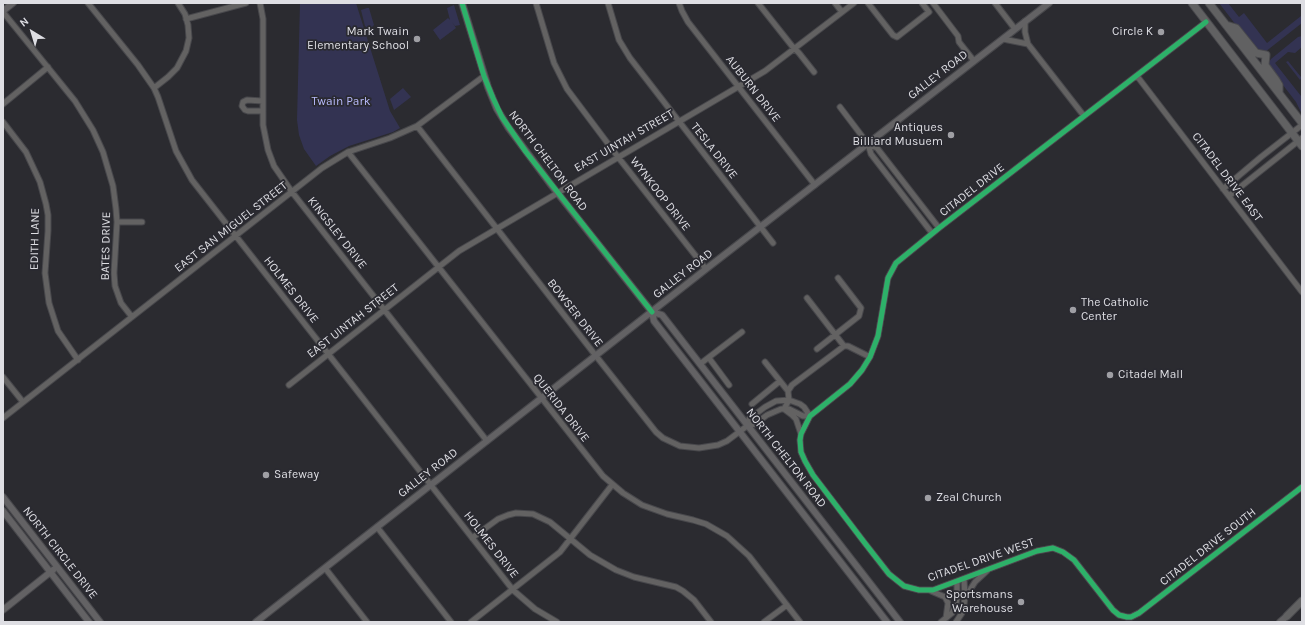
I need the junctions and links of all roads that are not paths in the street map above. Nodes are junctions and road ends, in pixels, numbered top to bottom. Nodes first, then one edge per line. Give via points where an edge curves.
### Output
1 (13, 3) edge
2 (88, 3) edge
3 (178, 3) edge
4 (246, 3) edge
5 (260, 3) edge
6 (462, 3) edge
7 (536, 3) edge
8 (608, 3) edge
9 (679, 3) edge
10 (758, 3) edge
11 (835, 3) edge
12 (854, 3) edge
13 (868, 3) edge
14 (922, 3) edge
15 (933, 3) edge
16 (995, 3) edge
17 (1049, 3) edge
18 (1192, 3) edge
19 (1209, 3) edge
20 (3, 11) edge
21 (842, 12) junction
22 (186, 19) junction
23 (1025, 21) junction
24 (1206, 22) junction
25 (1226, 24) junction
26 (1015, 29) junction
27 (1003, 38) junction
28 (1028, 44) junction
29 (795, 49) junction
30 (974, 60) junction
31 (48, 67) junction
32 (814, 72) dead end
33 (484, 76) junction
34 (1137, 76) junction
35 (739, 87) junction
36 (154, 88) junction
37 (1279, 93) junction
38 (263, 101) junction
39 (3, 104) edge
40 (840, 107) dead end
41 (263, 111) junction
42 (1084, 116) junction
43 (3, 122) edge
44 (679, 122) junction
45 (1302, 124) edge
46 (417, 126) junction
47 (1292, 133) junction
48 (1301, 141) edge
49 (868, 144) junction
50 (348, 152) junction
51 (618, 157) junction
52 (815, 185) junction
53 (1224, 189) junction
54 (292, 192) junction
55 (558, 193) junction
56 (1228, 196) junction
57 (117, 222) junction
58 (142, 222) dead end
59 (761, 227) junction
60 (496, 228) junction
61 (939, 228) junction
62 (932, 233) junction
63 (236, 235) junction
64 (773, 243) dead end
65 (438, 267) junction
66 (706, 269) junction
67 (838, 278) dead end
68 (1302, 292) edge
69 (807, 298) dead end
70 (384, 310) junction
71 (652, 312) junction
72 (132, 317) junction
73 (742, 332) dead end
74 (835, 334) junction
75 (844, 346) junction
76 (817, 349) dead end
77 (328, 354) junction
78 (596, 356) junction
79 (870, 357) junction
80 (709, 358) junction
81 (78, 360) junction
82 (765, 362) dead end
83 (700, 364) junction
84 (3, 377) edge
85 (780, 381) junction
86 (290, 385) dead end
87 (729, 385) dead end
88 (788, 391) junction
89 (541, 399) junction
90 (788, 400) junction
91 (23, 402) junction
92 (752, 404) dead end
93 (784, 409) junction
94 (810, 416) junction
95 (3, 418) edge
96 (747, 426) junction
97 (740, 432) junction
98 (801, 434) junction
99 (487, 441) junction
100 (430, 485) junction
101 (612, 485) junction
102 (1302, 487) edge
103 (3, 496) edge
104 (3, 511) edge
105 (377, 527) junction
106 (472, 538) junction
107 (569, 540) junction
108 (57, 567) junction
109 (325, 568) junction
110 (990, 569) junction
111 (51, 572) junction
112 (964, 579) junction
113 (957, 582) junction
114 (513, 590) junction
115 (928, 590) junction
116 (965, 597) junction
117 (1302, 601) edge
118 (787, 605) junction
119 (1302, 605) edge
120 (3, 610) edge
121 (1287, 616) junction
122 (1123, 617) joint
123 (946, 618) junction
124 (89, 622) edge
125 (100, 622) edge
126 (256, 622) edge
127 (367, 622) edge
128 (451, 622) edge
129 (470, 622) edge
130 (557, 622) edge
131 (711, 622) edge
132 (764, 622) edge
133 (800, 622) edge
134 (887, 622) edge
135 (900, 622) edge
136 (941, 622) edge
137 (956, 622) edge
138 (1280, 622) edge

1 - 20 main road
2 - 36 street, HOLMES DRIVE
3 - 22 street
4 - 22 street
5 - 38 street, KINGSLEY DRIVE via 263,19
6 - 33 main road, NORTH CHELTON ROAD
7 - 51 street, WYNKOOP DRIVE via 554,64 562,81
8 - 44 street, TESLA DRIVE via 625,52
9 - 35 street, AUBURN DRIVE via 684,17
10 - 29 street
11 - 21 street
12 - 21 street, EAST UINTAH STREET
13 - 14 street via 897,37 929,12
15 - 30 street
16 - 26 street
17 - 23 main road, GALLEY ROAD
18 - 24 highway
19 - 25 highway
20 - 31 street, BATES DRIVE
21 - 29 street, EAST UINTAH STREET
22 - 36 street via 189,38 184,56 173,73
23 - 26 main road, GALLEY ROAD
23 - 28 street
24 - 34 street, CITADEL DRIVE
24 - 47 highway
25 - 37 highway
25 - 37 highway via 1236,28 1256,53 1266,56 1265,65 1279,85
26 - 27 main road, GALLEY ROAD
27 - 28 street
27 - 30 main road, GALLEY ROAD
28 - 42 street
29 - 32 street
29 - 35 street, EAST UINTAH STREET
30 - 49 main road, GALLEY ROAD
31 - 39 street
31 - 57 street, BATES DRIVE via 88,120 98,141 113,186
33 - 46 street, EAST SAN MIGUEL STREET
33 - 55 main road, NORTH CHELTON ROAD via 508,127
34 - 42 street, CITADEL DRIVE
34 - 53 street, CITADEL DRIVE EAST
35 - 44 street, EAST UINTAH STREET
35 - 52 street, AUBURN DRIVE
36 - 63 street, HOLMES DRIVE via 179,158 192,180
37 - 45 highway
38 - 41 street, KINGSLEY DRIVE
38 - 41 street via 247,100 242,104 245,110
40 - 49 street
41 - 54 street, KINGSLEY DRIVE via 264,134 271,158
42 - 61 street, CITADEL DRIVE
43 - 81 street, EDITH LANE via 29,157 44,193 48,215 44,273 47,294 58,331
44 - 51 street, EAST UINTAH STREET
44 - 59 street, TESLA DRIVE
45 - 47 street
46 - 50 street, EAST SAN MIGUEL STREET
46 - 60 street, BOWSER DRIVE
47 - 48 highway
47 - 53 street
48 - 56 street
49 - 52 main road, GALLEY ROAD
49 - 61 street via 878,148
49 - 62 street via 871,154
50 - 54 street, EAST SAN MIGUEL STREET via 329,163
50 - 65 street, QUERIDA DRIVE
51 - 55 street, EAST UINTAH STREET
51 - 66 street, WYNKOOP DRIVE
52 - 59 main road, GALLEY ROAD
53 - 56 street, CITADEL DRIVE EAST
54 - 63 street, EAST SAN MIGUEL STREET
54 - 70 street, KINGSLEY DRIVE
55 - 60 street, EAST UINTAH STREET
55 - 71 main road, NORTH CHELTON ROAD
56 - 68 street, CITADEL DRIVE EAST
57 - 58 street
57 - 72 street, BATES DRIVE via 114,281 119,298
59 - 64 street, TESLA DRIVE
59 - 66 main road, GALLEY ROAD
60 - 65 street, EAST UINTAH STREET
60 - 78 street, BOWSER DRIVE
61 - 62 street, CITADEL DRIVE
62 - 79 street, CITADEL DRIVE via 900,259 891,270 886,285 878,336
63 - 72 street, EAST SAN MIGUEL STREET
63 - 77 street, HOLMES DRIVE
65 - 70 street, EAST UINTAH STREET
65 - 89 street, QUERIDA DRIVE
66 - 71 main road, GALLEY ROAD
67 - 74 street via 861,308 859,316
69 - 74 street
70 - 77 street, EAST UINTAH STREET
70 - 99 street, KINGSLEY DRIVE
71 - 78 main road, GALLEY ROAD
71 - 83 main road, NORTH CHELTON ROAD via 662,315
71 - 97 main road, NORTH CHELTON ROAD via 654,321
72 - 81 street, EAST SAN MIGUEL STREET
73 - 80 street
74 - 75 street
74 - 76 street
75 - 79 street
75 - 88 street via 792,385
77 - 86 street, EAST UINTAH STREET
77 - 100 street, HOLMES DRIVE
78 - 89 main road, GALLEY ROAD
78 - 97 street, BOWSER DRIVE via 649,425 672,443 690,448 708,447 726,441
79 - 94 street, CITADEL DRIVE via 850,384
80 - 83 street
80 - 87 street
81 - 91 street, EAST SAN MIGUEL STREET
82 - 85 street
83 - 96 main road, NORTH CHELTON ROAD
84 - 91 street
85 - 88 street
85 - 92 street
88 - 90 street
89 - 99 main road, GALLEY ROAD
89 - 101 street, QUERIDA DRIVE
90 - 93 street
90 - 94 street via 804,407
90 - 96 street via 776,401 765,407 749,419
91 - 95 street, EAST SAN MIGUEL STREET
93 - 94 street
93 - 96 street
93 - 98 street via 796,419
94 - 98 street, CITADEL DRIVE WEST
96 - 97 street, BOWSER DRIVE
96 - 135 main road, NORTH CHELTON ROAD
97 - 134 main road, NORTH CHELTON ROAD
98 - 115 street, CITADEL DRIVE WEST via 801,452 808,467 890,574 904,586
99 - 100 main road, GALLEY ROAD
100 - 105 main road, GALLEY ROAD
100 - 106 street, HOLMES DRIVE
101 - 107 street
101 - 118 street, QUERIDA DRIVE via 642,505 706,524 727,536 749,556
102 - 122 street, CITADEL DRIVE SOUTH via 1139,613
103 - 108 main road, NORTH CIRCLE DRIVE
104 - 111 main road, NORTH CIRCLE DRIVE
105 - 109 main road, GALLEY ROAD
105 - 128 street
106 - 107 street via 498,519 525,513 550,522
106 - 114 street, HOLMES DRIVE
107 - 114 street via 555,557
107 - 131 street via 616,570 684,591
108 - 111 main road
108 - 125 main road, NORTH CIRCLE DRIVE
109 - 126 main road, GALLEY ROAD
109 - 127 street
110 - 112 street, CITADEL DRIVE WEST
110 - 116 street via 975,582
110 - 122 street, CITADEL DRIVE WEST via 1042,549 1058,549 1074,560 1113,610
111 - 120 main road
111 - 124 main road, NORTH CIRCLE DRIVE
112 - 113 street, CITADEL DRIVE WEST
112 - 116 street
113 - 115 street, CITADEL DRIVE WEST
113 - 123 street via 956,604
114 - 129 street
114 - 130 street, HOLMES DRIVE
115 - 123 street via 945,597 948,603
116 - 137 street via 962,613
117 - 121 highway
118 - 132 street
118 - 133 street, QUERIDA DRIVE
119 - 121 highway
121 - 138 main road
123 - 136 street

